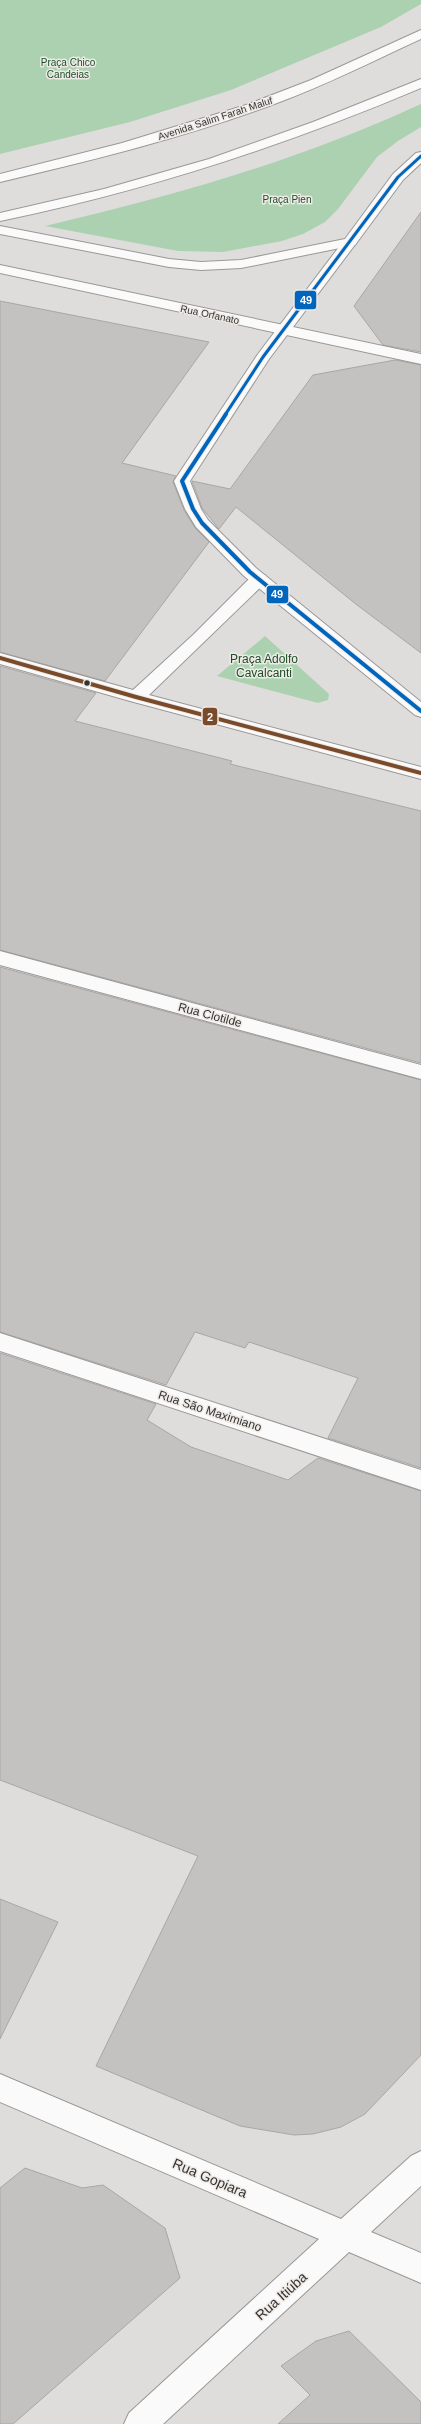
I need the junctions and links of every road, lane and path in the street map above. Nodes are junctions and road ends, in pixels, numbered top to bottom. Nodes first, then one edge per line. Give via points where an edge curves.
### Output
1 (421, 34) edge
2 (421, 84) edge
3 (421, 156) edge
4 (0, 178) edge
5 (0, 218) edge
6 (0, 230) edge
7 (350, 242) junction
8 (0, 269) edge
9 (284, 331) junction
10 (421, 359) edge
11 (259, 579) junction
12 (0, 658) edge
13 (136, 697) junction
14 (421, 711) edge
15 (421, 773) edge
16 (0, 958) edge
17 (421, 1072) edge
18 (0, 1342) edge
19 (421, 1480) edge
20 (0, 2088) edge
21 (421, 2166) edge
22 (346, 2236) junction
23 (421, 2268) edge
24 (140, 2424) edge

1 - 4 main road, Avenida Salim Farah Maluf via 336,74 252,107 166,135
2 - 5 main road via 339,119 230,157 120,190
3 - 7 main road via 398,177
6 - 7 main road via 169,263 201,266 241,264
7 - 9 main road
8 - 9 main road, Rua Orfanato
9 - 10 main road, Rua Orfanato
9 - 11 main road via 263,357 182,481 193,509 202,523
11 - 13 main road
11 - 14 main road
12 - 13 main road
13 - 15 main road
16 - 17 main road, Rua Clotilde
18 - 19 main road, Rua São Maximiano
20 - 22 main road, Rua Gopiara
21 - 22 main road, Rua Itiúba
22 - 23 main road, Rua Gopiara
22 - 24 main road, Rua Itiúba

